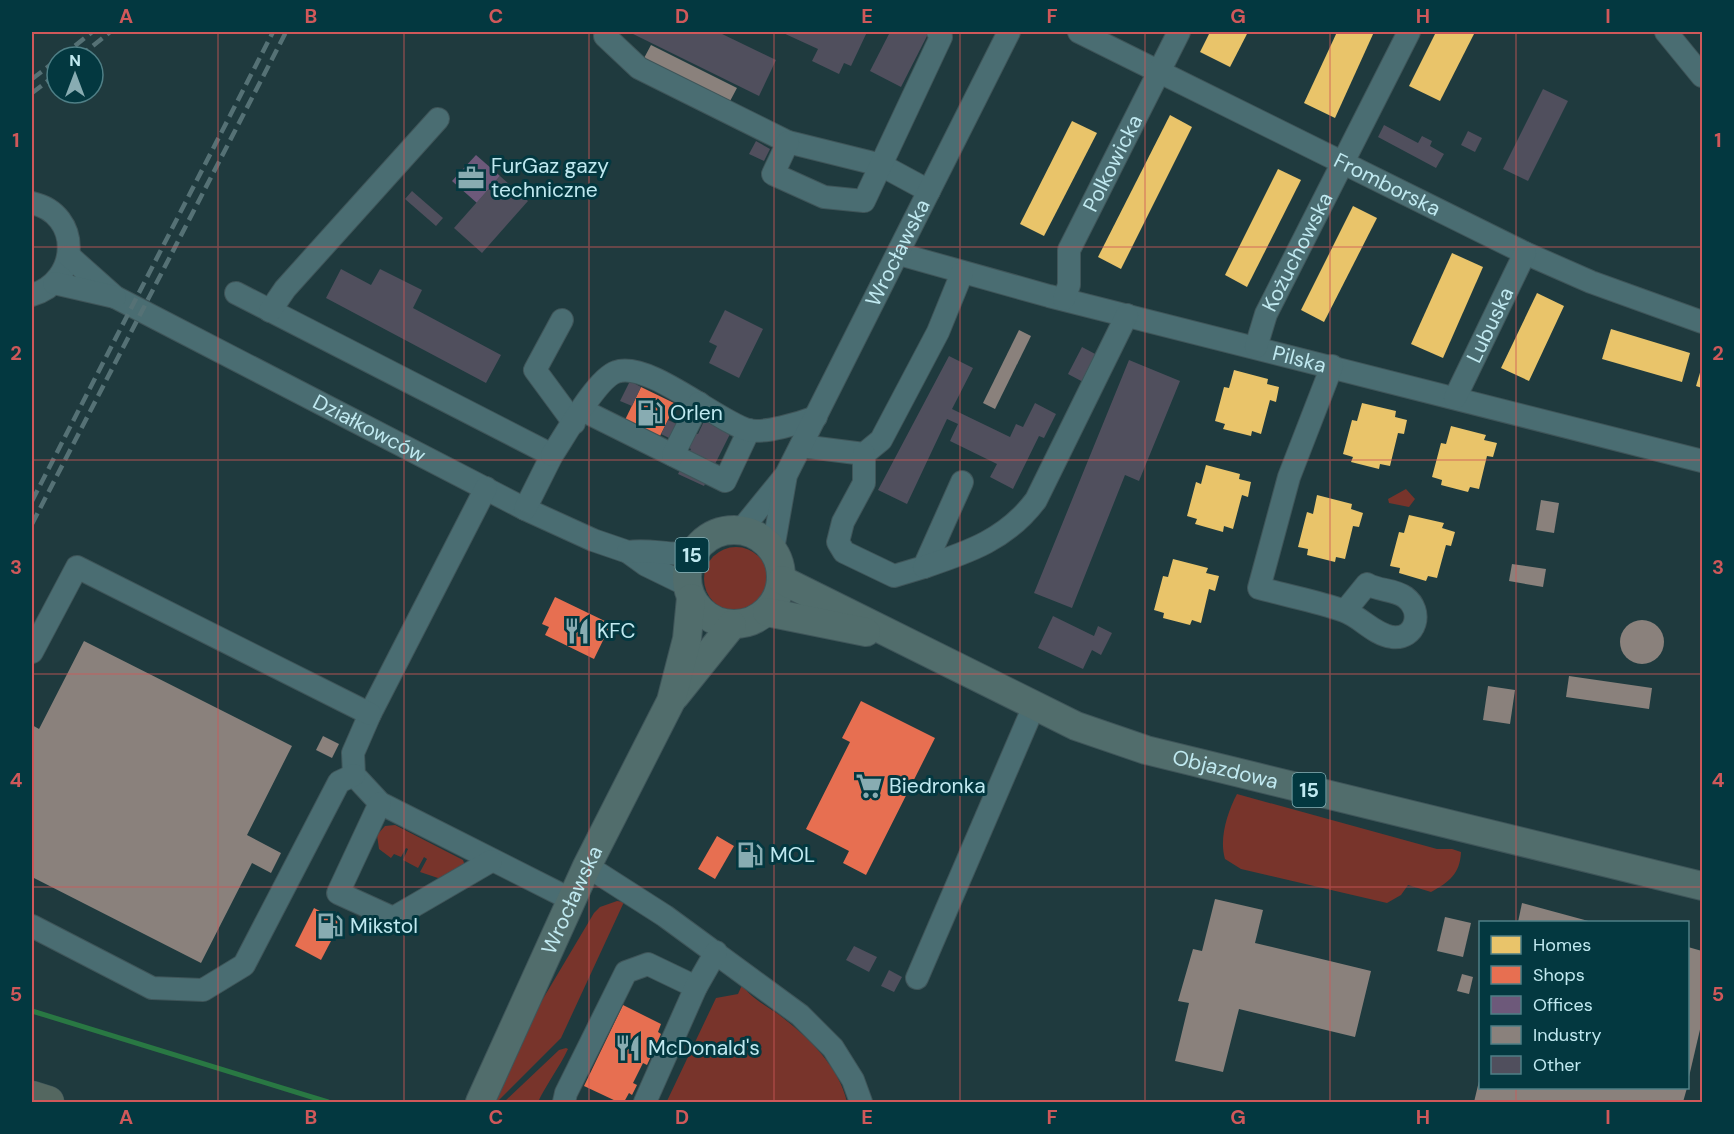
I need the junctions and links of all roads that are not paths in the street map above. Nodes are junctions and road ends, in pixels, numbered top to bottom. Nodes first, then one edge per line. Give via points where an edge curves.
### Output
1 (938, 32) edge
2 (1079, 32) edge
3 (1179, 32) edge
4 (1409, 32) edge
5 (1666, 32) edge
6 (1003, 34) edge
7 (605, 36) dead end
8 (1159, 71) junction
9 (1702, 76) edge
10 (438, 119) dead end
11 (788, 142) junction
12 (1344, 164) junction
13 (881, 165) junction
14 (929, 191) junction
15 (32, 203) edge
16 (1525, 253) junction
17 (898, 254) junction
18 (69, 256) junction
19 (962, 273) junction
20 (236, 293) dead end
21 (39, 295) edge
22 (115, 297) junction
23 (1064, 299) junction
24 (270, 311) junction
25 (1127, 315) junction
26 (562, 320) dead end
27 (1702, 322) edge
28 (1256, 347) junction
29 (1332, 366) junction
30 (1455, 398) junction
31 (699, 403) junction
32 (578, 416) junction
33 (816, 417) junction
34 (749, 430) junction
35 (801, 446) junction
36 (864, 454) junction
37 (552, 455) junction
38 (673, 455) junction
39 (1702, 461) edge
40 (786, 475) junction
41 (962, 482) dead end
42 (486, 488) junction
43 (525, 509) junction
44 (741, 530) junction
45 (773, 549) junction
46 (696, 551) junction
47 (628, 552) junction
48 (924, 567) junction
49 (782, 580) junction
50 (689, 591) junction
51 (1346, 611) dead end
52 (767, 612) junction
53 (732, 625) junction
54 (906, 641) junction
55 (32, 652) edge
56 (671, 701) junction
57 (1034, 706) junction
58 (370, 714) junction
59 (354, 775) junction
60 (380, 803) junction
61 (491, 861) junction
62 (587, 866) junction
63 (1702, 886) edge
64 (572, 900) junction
65 (32, 926) edge
66 (716, 952) junction
67 (916, 978) dead end
68 (696, 987) junction
69 (679, 1026) junction
70 (32, 1097) edge
71 (570, 1097) edge
72 (48, 1102) edge
73 (480, 1102) edge
74 (634, 1102) edge
75 (645, 1102) edge
76 (861, 1102) edge

1 - 13 street via 941,37
2 - 8 street, Fromborska
3 - 8 street, Polkowicka
4 - 12 street, Kożuchowska
5 - 9 street
6 - 14 street, Wrocławska
7 - 11 street via 639,68
8 - 12 street, Fromborska
8 - 23 street, Polkowicka via 1069,250 1069,285
10 - 24 street
11 - 13 street
11 - 13 street via 773,174 824,197 864,201
12 - 16 street, Fromborska
12 - 28 street, Kożuchowska via 1266,314
13 - 14 street
14 - 17 street, Wrocławska
15 - 18 street via 54,214 64,226
16 - 27 street, Fromborska via 1591,282
16 - 30 street, Lubuska
17 - 19 street, Pilska
17 - 33 street, Wrocławska
18 - 21 street via 64,271
18 - 22 street, Działkowców
19 - 23 street, Pilska
19 - 36 street via 938,332 881,440
20 - 24 street
21 - 22 street, Działkowców
22 - 42 street, Działkowców
23 - 25 street, Pilska
24 - 37 street
25 - 28 street, Pilska
25 - 48 street via 1036,500 1020,521 974,550
26 - 32 street via 535,370
28 - 29 street, Pilska
29 - 30 street, Pilska
29 - 51 street via 1289,477 1259,588
30 - 39 street, Pilska
31 - 32 street via 642,373 616,371 600,383
31 - 34 street
31 - 38 street
32 - 37 street
32 - 38 street
33 - 34 street
33 - 35 street, Wrocławska
34 - 38 street via 724,481
35 - 36 street
35 - 40 street, Wrocławska
36 - 48 street via 864,483 843,522 838,542 844,552 894,576
37 - 43 street
40 - 44 street, Wrocławska
40 - 45 street, Wrocławska
41 - 48 street
42 - 43 street, Działkowców
42 - 58 street
43 - 47 street, Działkowców
44 - 45 main road via 759,536
44 - 46 main road, 15 via 713,535
45 - 49 main road
46 - 47 street, Działkowców
46 - 50 main road, 15 via 687,570
47 - 50 street, Działkowców
49 - 52 main road via 780,592
49 - 54 main road, Objazdowa / 15
50 - 53 main road, 15 via 708,617
50 - 56 main road, Wrocławska / 15 via 687,639
52 - 53 main road via 751,622
52 - 54 main road, Objazdowa / 15
53 - 56 main road, Wrocławska / 15
54 - 57 main road, Objazdowa / 15
55 - 58 street via 77,567
56 - 62 main road, Wrocławska / 15
57 - 63 main road, Objazdowa / 15 via 1076,726 1146,750
57 - 67 street
58 - 59 street via 353,753
59 - 60 street
59 - 65 street via 339,782 244,965 203,990 152,988
60 - 61 street
60 - 61 street via 338,892 393,918
61 - 64 street
62 - 64 main road, Wrocławska / 15
62 - 66 street
64 - 73 main road, Wrocławska / 15
66 - 68 street
66 - 76 street via 821,1034 853,1080
68 - 69 street
68 - 71 street via 648,964 626,972
69 - 74 street via 658,1049
69 - 75 street
70 - 72 highway

